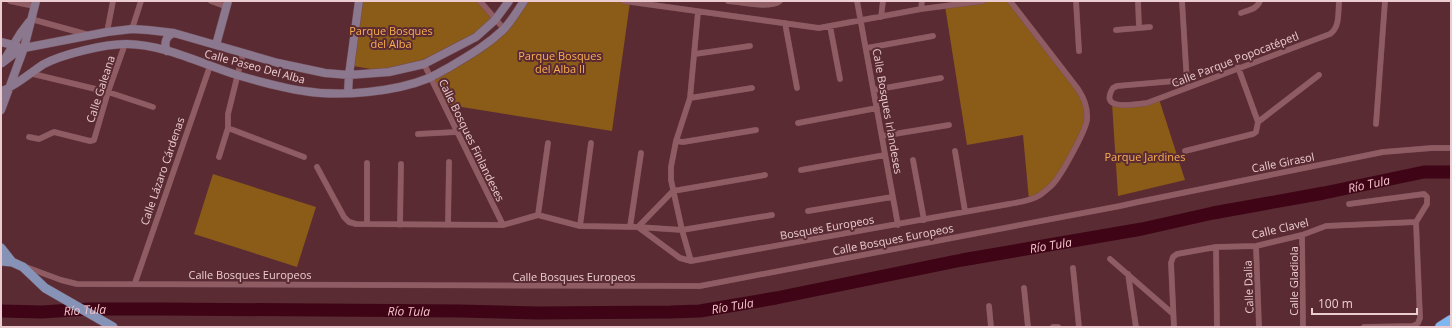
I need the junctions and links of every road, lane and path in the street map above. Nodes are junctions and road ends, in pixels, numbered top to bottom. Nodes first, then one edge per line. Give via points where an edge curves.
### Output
1 (10, 1) edge
2 (113, 1) edge
3 (141, 1) edge
4 (211, 1) edge
5 (359, 1) edge
6 (480, 1) edge
7 (509, 1) edge
8 (524, 1) edge
9 (624, 1) edge
10 (728, 1) edge
11 (780, 1) edge
12 (857, 1) edge
13 (883, 1) edge
14 (922, 1) edge
15 (983, 1) edge
16 (1010, 1) edge
17 (1076, 1) edge
18 (1138, 1) edge
19 (1182, 1) edge
20 (1260, 1) edge
21 (1339, 1) edge
22 (1385, 1) edge
23 (35, 3) edge
24 (227, 4) edge
25 (921, 10) junction
26 (698, 12) junction
27 (1241, 13) dead end
28 (881, 17) junction
29 (30, 20) junction
30 (495, 20) junction
31 (861, 21) junction
32 (785, 23) junction
33 (830, 26) junction
34 (1150, 27) dead end
35 (1139, 28) junction
36 (132, 29) junction
37 (504, 29) junction
38 (1116, 30) dead end
39 (106, 32) junction
40 (174, 33) junction
41 (91, 35) junction
42 (933, 36) dead end
43 (1, 42) edge
44 (125, 44) junction
45 (13, 45) junction
46 (216, 45) junction
47 (750, 46) dead end
48 (24, 48) junction
49 (866, 48) junction
50 (167, 51) junction
51 (1079, 51) dead end
52 (243, 53) junction
53 (695, 54) junction
54 (2, 64) edge
55 (424, 64) junction
56 (210, 66) junction
57 (1238, 67) junction
58 (29, 73) junction
59 (237, 75) junction
60 (349, 75) junction
61 (1319, 75) dead end
62 (430, 78) junction
63 (941, 78) dead end
64 (840, 79) dead end
65 (1186, 80) junction
66 (1187, 87) junction
67 (752, 88) dead end
68 (797, 88) dead end
69 (5, 90) edge
70 (874, 90) junction
71 (108, 92) junction
72 (348, 92) junction
73 (690, 98) junction
74 (153, 107) dead end
75 (877, 108) junction
76 (1, 110) edge
77 (1258, 122) junction
78 (798, 123) dead end
79 (1376, 124) dead end
80 (948, 125) dead end
81 (228, 128) junction
82 (756, 130) dead end
83 (456, 132) junction
84 (418, 134) dead end
85 (882, 136) junction
86 (29, 137) dead end
87 (676, 141) junction
88 (548, 143) dead end
89 (591, 143) dead end
90 (1451, 148) edge
91 (955, 151) dead end
92 (1185, 151) dead end
93 (641, 154) dead end
94 (885, 155) junction
95 (219, 157) dead end
96 (304, 157) dead end
97 (913, 160) dead end
98 (449, 162) dead end
99 (367, 163) dead end
100 (401, 164) dead end
101 (317, 167) dead end
102 (801, 170) dead end
103 (765, 175) dead end
104 (673, 191) junction
105 (892, 197) junction
106 (1349, 204) dead end
107 (1120, 206) joint
108 (808, 211) dead end
109 (965, 211) junction
110 (538, 215) junction
111 (772, 215) dead end
112 (924, 220) junction
113 (1416, 222) junction
114 (367, 224) junction
115 (400, 225) junction
116 (448, 225) junction
117 (503, 225) junction
118 (898, 225) junction
119 (580, 226) junction
120 (630, 227) junction
121 (638, 227) junction
122 (682, 230) junction
123 (1302, 235) junction
124 (1256, 246) junction
125 (1216, 247) junction
126 (1, 248) edge
127 (1110, 259) dead end
128 (1, 261) edge
129 (691, 261) junction
130 (12, 262) junction
131 (23, 267) junction
132 (1073, 268) dead end
133 (1128, 274) junction
134 (135, 283) junction
135 (1024, 288) dead end
136 (989, 306) dead end
137 (1172, 313) junction
138 (1451, 320) edge
139 (113, 327) edge
140 (991, 327) edge
141 (1028, 327) edge
142 (1053, 327) edge
143 (1058, 327) edge
144 (1079, 327) edge
145 (1136, 327) edge
146 (1174, 327) edge
147 (1217, 327) edge
148 (1259, 327) edge
149 (1303, 327) edge
150 (1364, 327) edge
151 (1440, 327) edge

1 - 23 street
2 - 39 street
3 - 36 street
4 - 24 street
5 - 60 street
6 - 30 street
7 - 30 street, Calle Paseo Del Alba
8 - 37 street, Calle Paseo Del Alba
9 - 26 street
10 - 11 street via 770,5
12 - 31 street, Calle Bosques Irlandeses
13 - 28 street
14 - 25 street
15 - 25 street
16 - 109 street, Bosques Europeos via 1078,88 1084,98 1087,120 1060,174 1041,194 1029,200
17 - 51 street
18 - 35 street
19 - 65 street
20 - 27 street via 1259,6
21 - 57 street, Calle Parque Popocatépetl via 1337,25 1330,34
22 - 79 street
23 - 29 street
24 - 46 street
25 - 28 street
26 - 32 street
26 - 53 street
28 - 31 street
29 - 41 street
29 - 45 street
29 - 48 street
30 - 37 street
30 - 55 street, Calle Paseo Del Alba via 476,37
31 - 33 street
31 - 49 street, Calle Bosques Irlandeses
32 - 33 street via 818,28
32 - 68 street
33 - 64 street
34 - 35 street
35 - 38 street
36 - 39 street, Calle Paseo Del Alba
36 - 40 street, Calle Paseo Del Alba
37 - 62 street, Calle Paseo Del Alba via 477,51
39 - 41 street, Calle Paseo Del Alba
40 - 46 street, Calle Paseo Del Alba
40 - 50 street via 167,38
41 - 48 street, Calle Paseo Del Alba
42 - 49 street
43 - 45 street
44 - 50 street, Calle Paseo Del Alba
44 - 58 street, Calle Paseo Del Alba via 104,46 67,56 46,63
44 - 71 street, Calle Galeana
45 - 48 street
45 - 54 street
46 - 52 street, Calle Paseo Del Alba
47 - 53 street
48 - 54 street, Calle Paseo Del Alba
48 - 69 street
49 - 70 street, Calle Bosques Irlandeses
50 - 56 street, Calle Paseo Del Alba
52 - 59 street
52 - 60 street, Calle Paseo Del Alba via 303,69
53 - 73 street
55 - 60 street, Calle Paseo Del Alba via 389,72
55 - 62 street, Calle Bosques Finlandeses
56 - 59 street, Calle Paseo Del Alba
56 - 134 street, Calle Lázaro Cárdenas
57 - 66 street, Calle Parque Popocatépetl
57 - 77 street
58 - 69 street, Calle Paseo Del Alba
58 - 71 street
59 - 72 street, Calle Paseo Del Alba via 305,92
59 - 81 street via 228,114
60 - 72 street
61 - 77 street
62 - 72 street, Calle Paseo Del Alba via 393,89
62 - 83 street, Calle Bosques Finlandeses
63 - 70 street
65 - 66 street
65 - 66 street, Calle Parque Popocatépetl via 1117,86 1110,93 1110,98 1112,103 1120,106 1146,103
67 - 73 street
69 - 76 street
70 - 75 street, Calle Bosques Irlandeses
71 - 74 street
71 - 86 street, Calle Galeana via 94,140 54,132 39,139
73 - 87 street
75 - 78 street
75 - 85 street, Calle Bosques Irlandeses
77 - 92 street via 1253,134
80 - 85 street
81 - 95 street
81 - 96 street
82 - 87 street
83 - 84 street
83 - 117 street, Calle Bosques Finlandeses
85 - 94 street, Calle Bosques Irlandeses
87 - 104 street via 671,166
88 - 110 street
89 - 119 street
90 - 107 street, Calle Girasol via 1383,152
91 - 109 street
93 - 120 street
94 - 102 street
94 - 105 street, Calle Bosques Irlandeses
97 - 112 street
98 - 116 street
99 - 114 street
100 - 115 street
101 - 114 street via 344,217 349,222
103 - 104 street
104 - 121 street
104 - 122 street
105 - 108 street
105 - 118 street, Calle Bosques Irlandeses
106 - 113 street via 1424,194 1428,197 1427,204
107 - 134 street, Calle Bosques Europeos via 700,286
109 - 112 street, Bosques Europeos
110 - 117 street
110 - 119 street
111 - 122 street
112 - 118 street, Bosques Europeos
113 - 123 street, Calle Clavel via 1326,226
113 - 150 street via 1420,318 1418,324
114 - 115 street
115 - 116 street
116 - 117 street
118 - 129 street, Bosques Europeos
119 - 120 street
120 - 121 street
121 - 122 street
121 - 129 street via 680,258
122 - 129 street
123 - 124 street, Calle Clavel
123 - 149 street, Calle Gladiola
124 - 125 street, Calle Clavel
124 - 148 street, Calle Dalia
125 - 137 street, Calle Clavel via 1177,254 1173,257
125 - 147 street
126 - 130 main road
127 - 133 street
128 - 130 main road
130 - 131 main road
131 - 134 street, Calle Bosques Europeos via 73,283
131 - 139 main road via 45,288
132 - 144 street
133 - 137 street
133 - 145 street
135 - 141 street
136 - 140 street
137 - 146 street
138 - 151 highway
142 - 143 street

